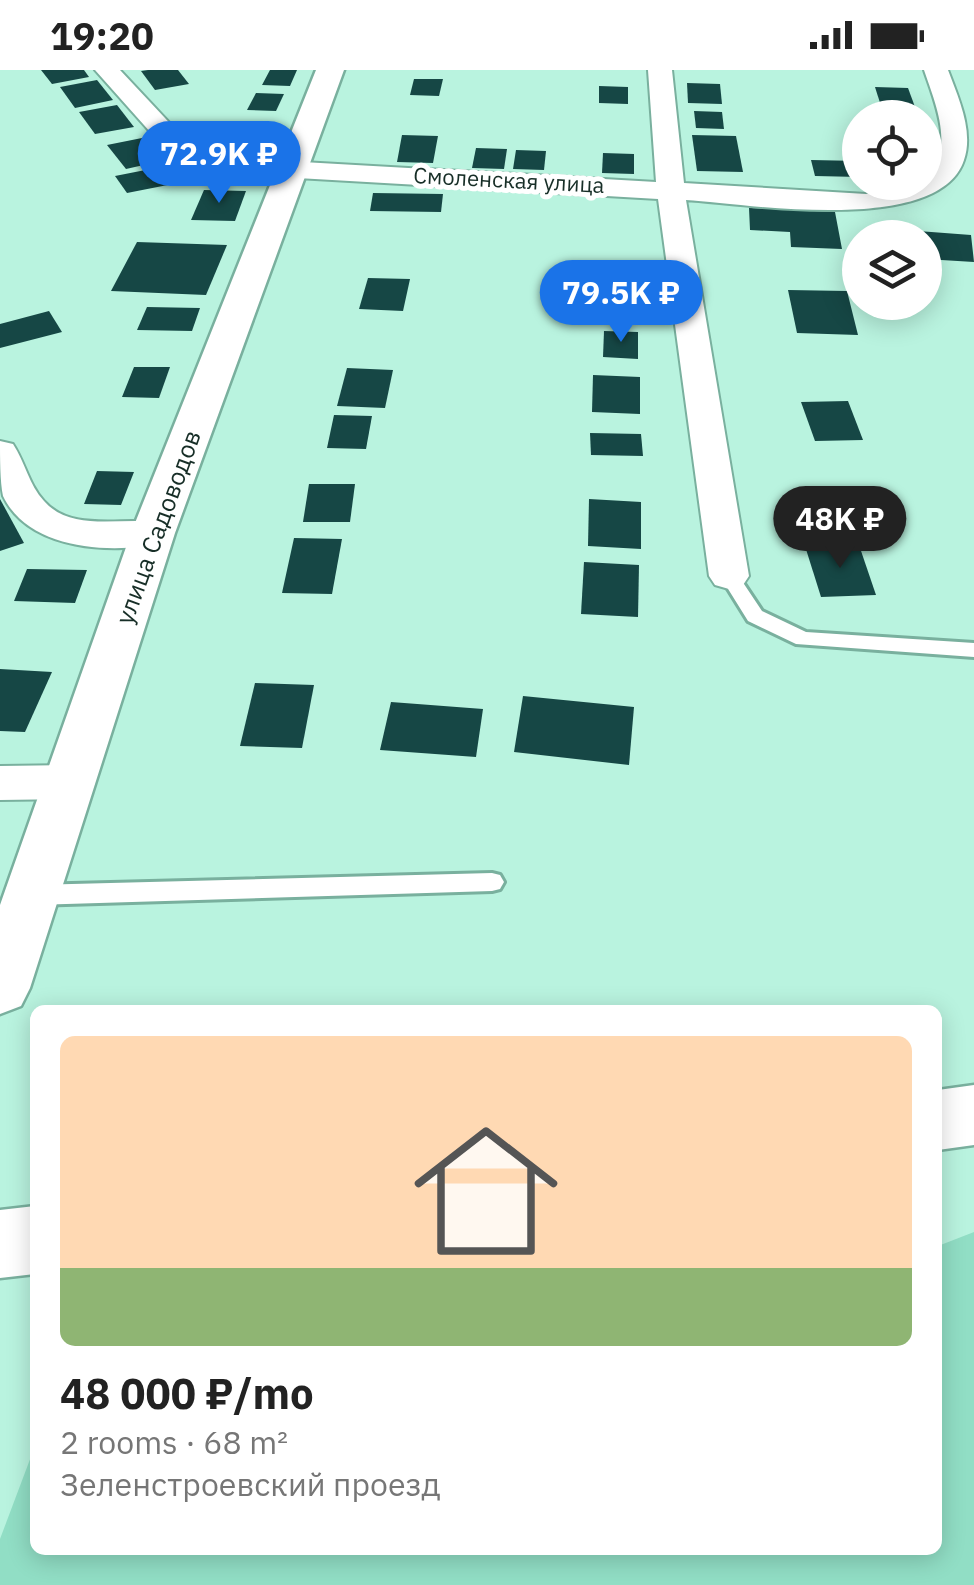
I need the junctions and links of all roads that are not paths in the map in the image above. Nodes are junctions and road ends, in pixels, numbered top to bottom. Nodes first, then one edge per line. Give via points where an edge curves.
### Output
1 (108, 70) edge
2 (330, 70) edge
3 (660, 70) edge
4 (936, 70) edge
5 (294, 170) junction
6 (668, 188) junction
7 (0, 452) edge
8 (152, 533) junction
9 (729, 576) joint
10 (974, 650) edge
11 (72, 782) junction
12 (0, 783) edge
13 (492, 882) dead end
14 (33, 895) junction
15 (0, 988) edge
16 (974, 1116) edge
17 (942, 1120) edge
18 (30, 1241) edge
19 (0, 1244) edge

1 - 5 street, Смоленская улица via 198,161
2 - 5 main road, улица Садоводов
3 - 6 street
4 - 6 street, Смоленская улица via 951,111 953,161 922,191 866,202
5 - 6 street, Смоленская улица
5 - 8 main road, улица Садоводов
6 - 9 street
7 - 8 street via 30,509 44,521 85,531
8 - 11 main road, улица Садоводов
9 - 10 lane via 756,616 803,639
11 - 12 street
11 - 14 main road, улица Садоводов
13 - 14 lane
14 - 15 main road, улица Садоводов
16 - 17 main road
18 - 19 main road

